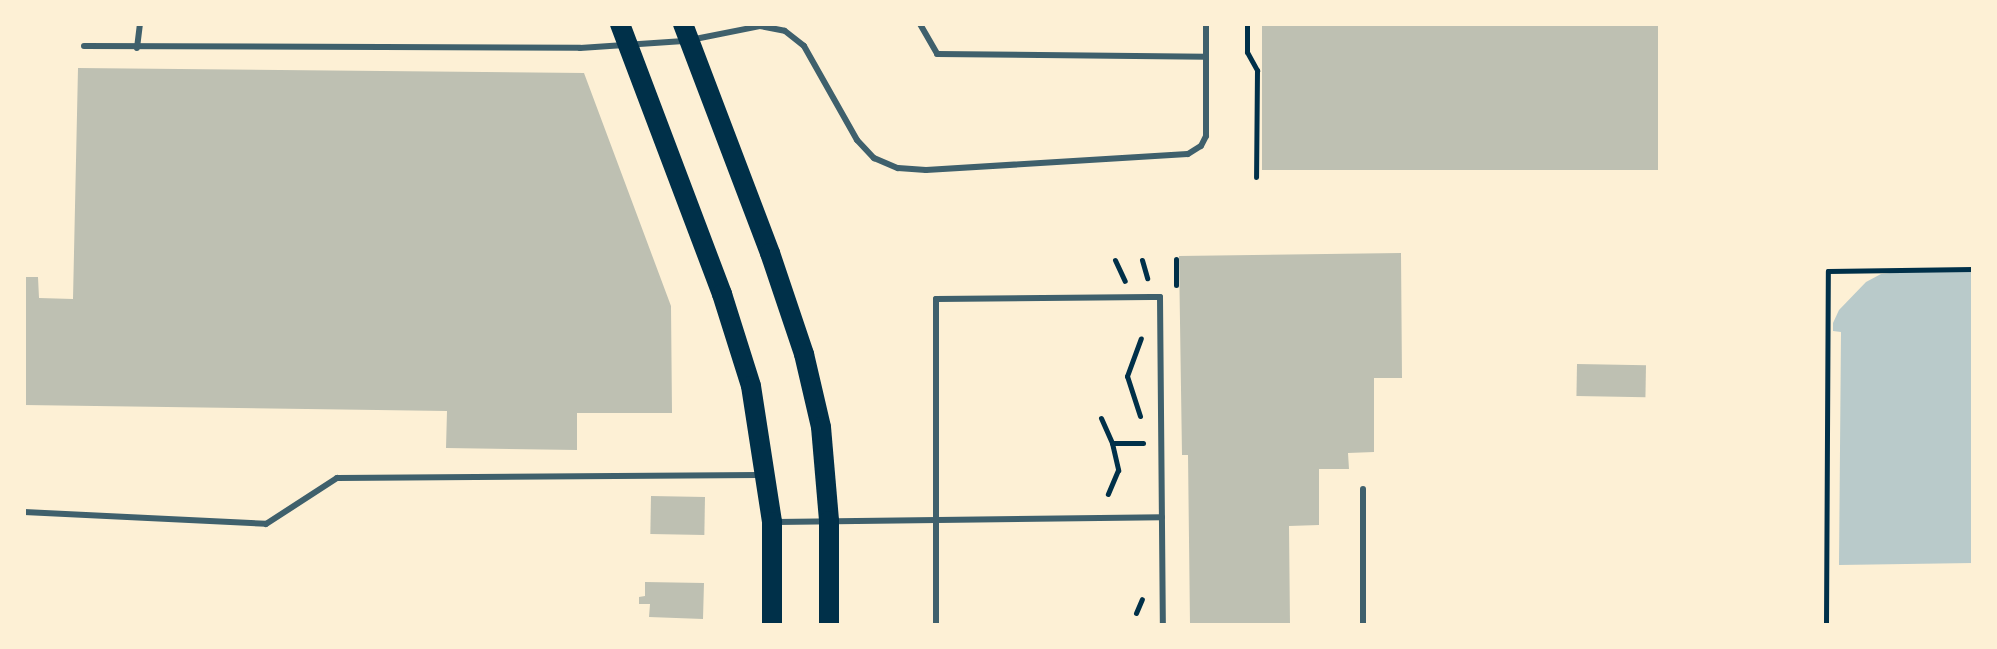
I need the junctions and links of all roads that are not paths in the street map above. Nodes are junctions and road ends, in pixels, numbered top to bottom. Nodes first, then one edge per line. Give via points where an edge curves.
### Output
1 (140, 24) edge
2 (620, 24) edge
3 (920, 24) edge
4 (1206, 24) edge
5 (686, 32) edge
6 (84, 46) dead end
7 (629, 46) junction
8 (137, 48) junction
9 (1206, 57) junction
10 (767, 475) junction
11 (1363, 489) dead end
12 (24, 512) edge
13 (1162, 517) junction
14 (936, 520) junction
15 (829, 521) junction
16 (772, 522) junction
17 (772, 625) edge
18 (829, 625) edge
19 (936, 625) edge
20 (1163, 625) edge
21 (1363, 625) edge

1 - 8 lane
2 - 7 main road
3 - 9 lane via 937,54
4 - 9 lane
5 - 7 lane
5 - 9 lane via 760,26 785,31 804,46 857,140 874,158 898,168 926,170 1188,154 1206,136
5 - 15 main road via 804,354 821,427
6 - 8 lane
7 - 8 lane
7 - 10 main road via 722,294 751,386
10 - 12 lane via 337,478 266,524
10 - 16 main road
11 - 21 lane
13 - 14 lane
13 - 14 lane via 1160,297 936,299
13 - 20 lane
14 - 15 lane
14 - 19 lane
15 - 16 lane
15 - 18 main road
16 - 17 main road

